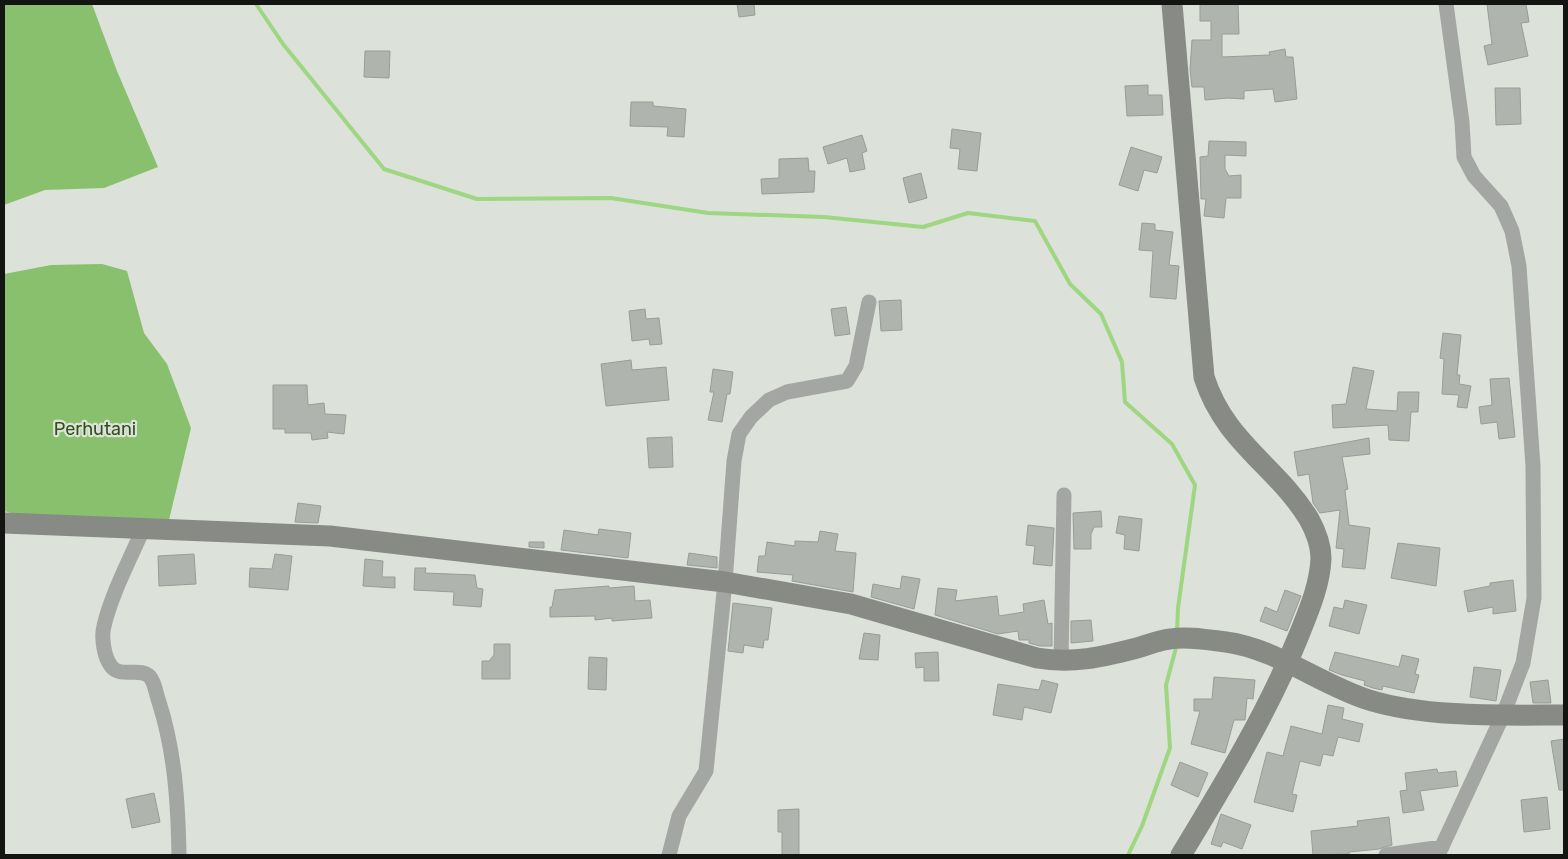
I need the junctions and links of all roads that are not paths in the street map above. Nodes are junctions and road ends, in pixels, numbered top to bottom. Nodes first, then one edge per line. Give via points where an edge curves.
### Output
1 (1171, 4) edge
2 (1446, 4) edge
3 (870, 302) dead end
4 (1064, 495) dead end
5 (4, 523) edge
6 (144, 527) junction
7 (725, 582) junction
8 (1061, 662) junction
9 (1287, 664) junction
10 (1503, 715) junction
11 (1564, 715) edge
12 (1440, 851) edge
13 (179, 855) edge
14 (670, 855) edge
15 (1181, 855) edge
16 (1386, 855) edge

1 - 9 street via 1204,377 1222,418 1308,519 1317,537 1321,556 1314,599
2 - 10 street via 1464,157 1474,176 1501,206 1512,231 1519,266 1534,466 1534,598 1523,664
3 - 7 street via 856,366 846,381 787,392 769,400 739,434
4 - 8 street
5 - 6 street
6 - 7 street via 330,536
6 - 13 street via 109,612 103,638 112,668 121,672 144,673 153,684 168,729 175,777
7 - 8 street via 851,604 1037,658
7 - 14 street via 706,771 679,816
8 - 9 street via 1101,657 1179,639 1228,642
9 - 10 street via 1333,686 1390,706
9 - 15 street via 1245,748
10 - 11 street
10 - 12 street
12 - 16 street

